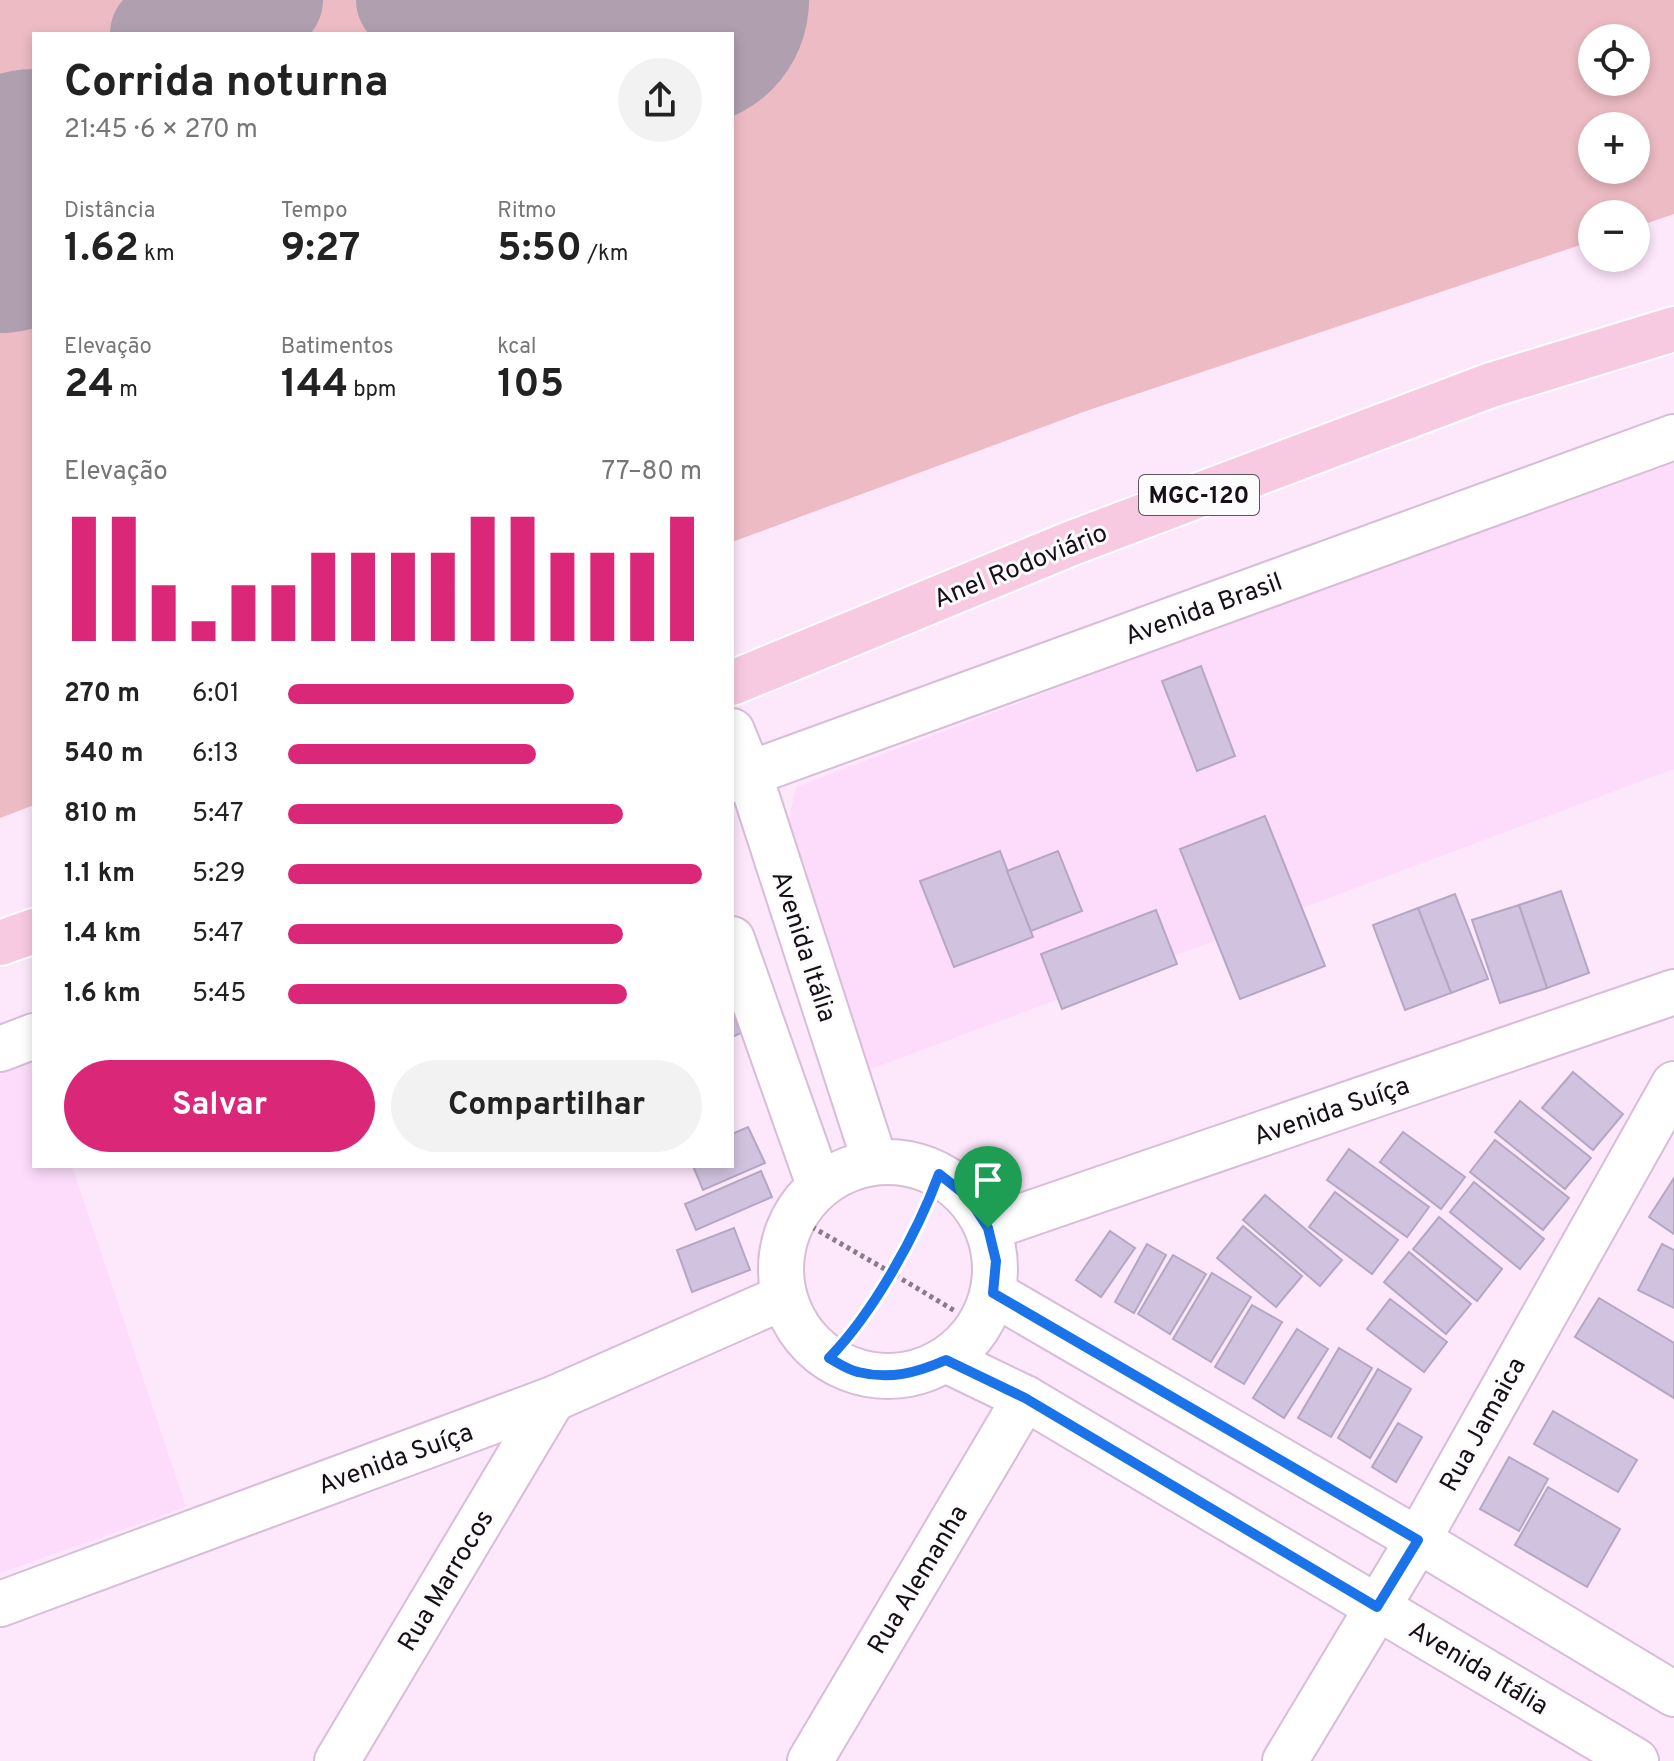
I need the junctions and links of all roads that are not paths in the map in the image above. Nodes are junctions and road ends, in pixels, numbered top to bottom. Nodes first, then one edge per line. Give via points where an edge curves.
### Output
1 (1674, 329) edge
2 (1674, 437) edge
3 (734, 682) edge
4 (734, 742) edge
5 (740, 776) edge
6 (32, 932) edge
7 (0, 943) edge
8 (734, 946) edge
9 (1674, 992) edge
10 (32, 1037) edge
11 (0, 1049) edge
12 (1674, 1084) edge
13 (875, 1162) junction
14 (806, 1201) junction
15 (988, 1228) junction
16 (784, 1297) junction
17 (987, 1308) junction
18 (946, 1360) junction
19 (1025, 1398) junction
20 (553, 1399) junction
21 (1418, 1540) junction
22 (0, 1604) edge
23 (1377, 1607) junction
24 (1674, 1694) edge
25 (337, 1761) edge
26 (810, 1761) edge
27 (1285, 1761) edge
28 (1636, 1761) edge

1 - 3 main road, Anel Rodoviário / MGC-120 via 1491,385 1057,549
2 - 5 street, Avenida Brasil
4 - 5 street, Avenida Itália
5 - 13 street, Avenida Itália
6 - 7 main road
8 - 14 street
9 - 15 street, Avenida Suíça
10 - 11 street
12 - 21 street, Rua Jamaica
13 - 14 street via 845,1169
13 - 15 street via 908,1163 939,1174 968,1197
14 - 16 street via 781,1256
15 - 17 street via 996,1261
16 - 18 street via 801,1331 829,1358 856,1372 918,1372
16 - 20 street, Avenida Suíça
17 - 18 street
17 - 21 street
18 - 19 street, Avenida Itália
19 - 23 street, Avenida Itália
19 - 26 street, Rua Alemanha
20 - 22 street, Avenida Suíça
20 - 25 street, Rua Marrocos
21 - 23 street, Rua Jamaica
21 - 24 street
23 - 27 street, Rua Jamaica
23 - 28 street, Avenida Itália

